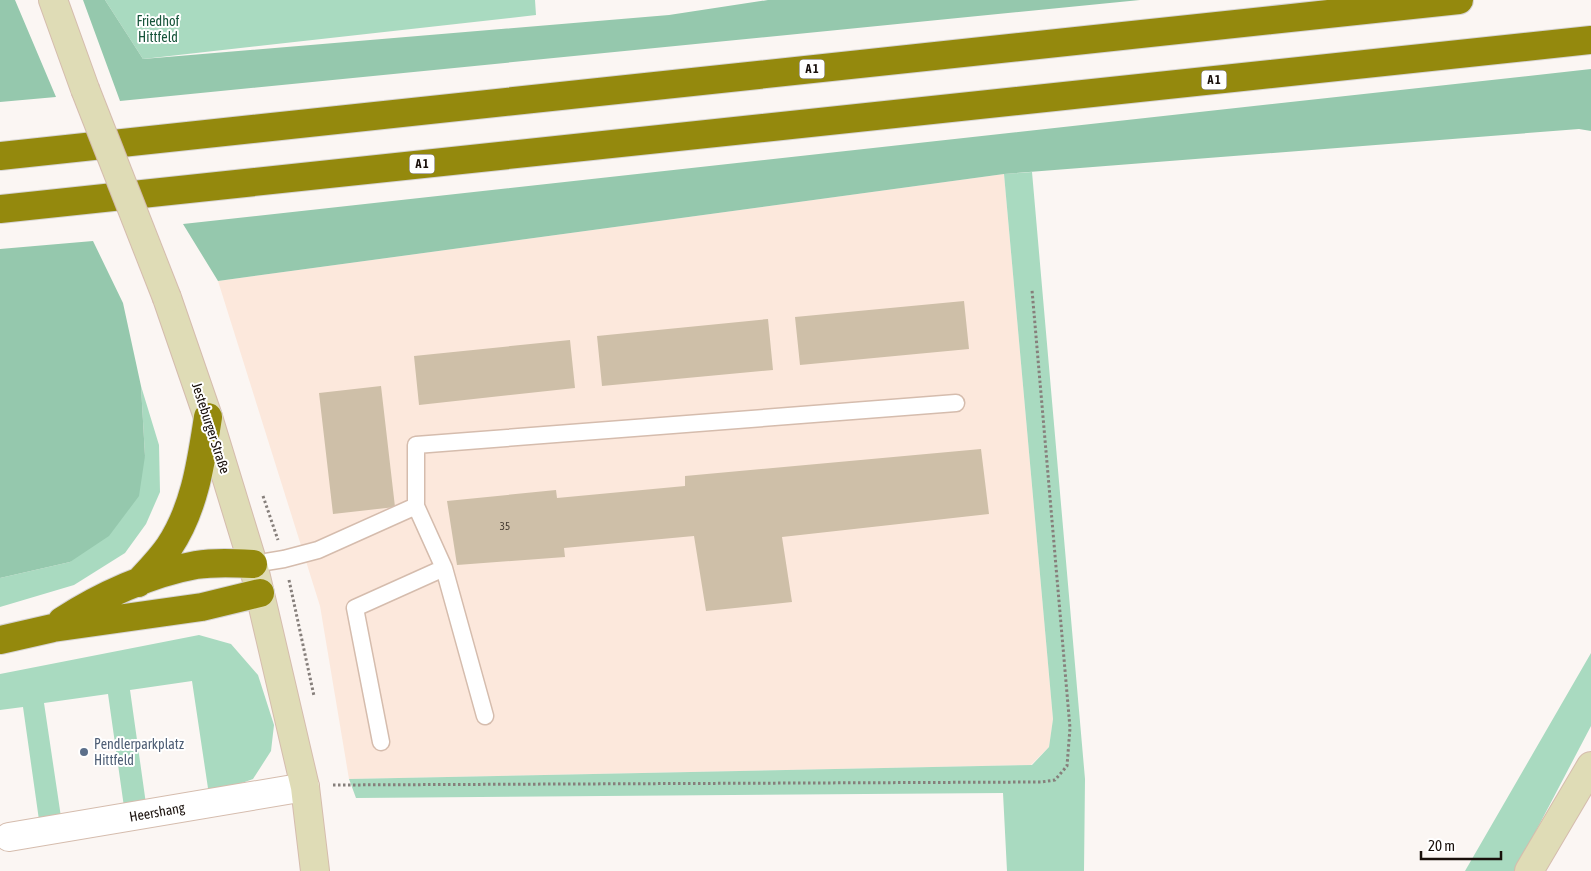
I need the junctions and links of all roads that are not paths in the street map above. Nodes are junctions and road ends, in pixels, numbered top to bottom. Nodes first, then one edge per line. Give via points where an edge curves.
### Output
1 (53, 0) edge
2 (1459, 0) edge
3 (1591, 40) edge
4 (0, 156) edge
5 (0, 208) edge
6 (956, 403) dead end
7 (208, 417) junction
8 (416, 506) junction
9 (253, 564) junction
10 (444, 568) junction
11 (138, 583) junction
12 (260, 593) junction
13 (53, 628) junction
14 (0, 640) edge
15 (485, 716) dead end
16 (381, 742) dead end
17 (1591, 766) edge
18 (305, 787) junction
19 (10, 837) dead end
20 (315, 871) edge
21 (1529, 871) edge

1 - 7 main road, Jesteburger Straße, bridge
2 - 4 highway, A 1
3 - 5 highway, A 1
6 - 8 lane via 416,445
7 - 9 main road, Jesteburger Straße
7 - 11 highway via 200,469 180,528 169,547
8 - 9 lane via 318,550
8 - 10 lane
9 - 11 highway via 196,565
9 - 12 main road, Jesteburger Straße
10 - 15 lane
10 - 16 lane via 355,608
11 - 13 highway via 79,610
12 - 13 highway via 202,607
12 - 18 main road, Jesteburger Straße
13 - 14 highway
17 - 21 main road
18 - 19 street, Heershang
18 - 20 main road, Jesteburger Straße

